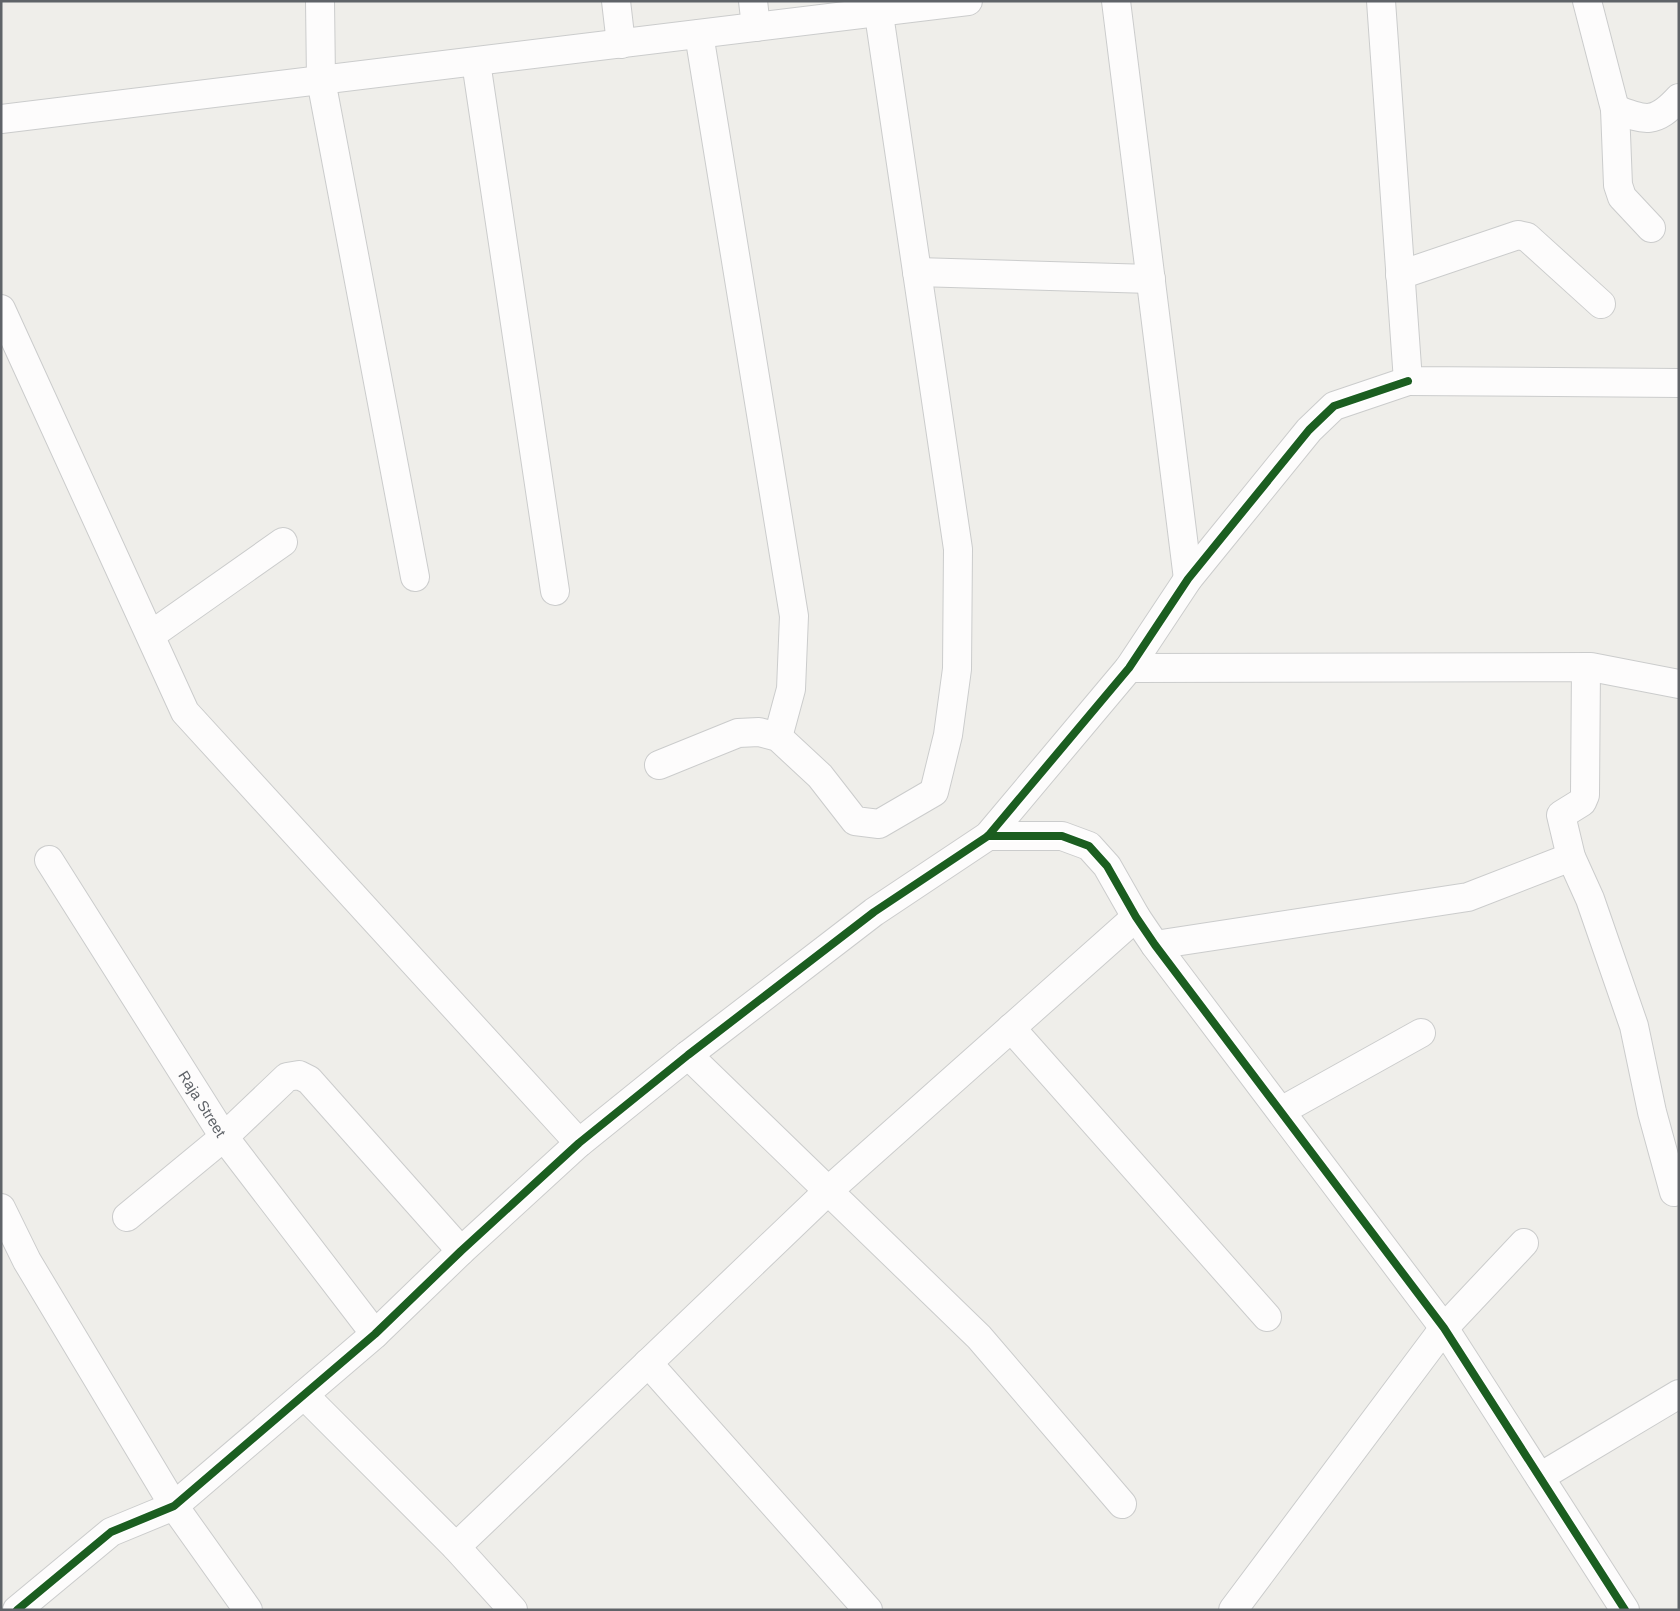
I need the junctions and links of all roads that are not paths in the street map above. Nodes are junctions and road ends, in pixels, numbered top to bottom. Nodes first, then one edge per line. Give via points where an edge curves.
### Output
1 (616, 1) edge
2 (968, 1) edge
3 (1116, 1) edge
4 (1381, 1) edge
5 (1587, 1) edge
6 (324, 2) edge
7 (878, 7) edge
8 (754, 14) edge
9 (699, 34) junction
10 (621, 44) junction
11 (476, 62) junction
12 (321, 80) junction
13 (1679, 98) edge
14 (1615, 109) junction
15 (1, 119) edge
16 (1651, 228) dead end
17 (917, 272) junction
18 (1400, 275) junction
19 (1151, 279) junction
20 (1601, 304) dead end
21 (1, 309) edge
22 (1408, 381) junction
23 (1679, 383) edge
24 (283, 542) dead end
25 (415, 577) dead end
26 (1188, 579) junction
27 (555, 591) dead end
28 (151, 635) junction
29 (1586, 667) junction
30 (1129, 668) junction
31 (1679, 684) edge
32 (778, 737) junction
33 (659, 764) dead end
34 (988, 836) junction
35 (1572, 857) junction
36 (48, 860) dead end
37 (1136, 917) junction
38 (1155, 945) junction
39 (1011, 1028) junction
40 (1421, 1033) dead end
41 (688, 1055) junction
42 (1281, 1111) junction
43 (224, 1137) junction
44 (579, 1143) junction
45 (828, 1191) junction
46 (1674, 1192) dead end
47 (1, 1208) edge
48 (127, 1217) dead end
49 (1524, 1244) dead end
50 (461, 1251) junction
51 (1267, 1317) dead end
52 (1444, 1328) junction
53 (375, 1334) junction
54 (648, 1363) junction
55 (1679, 1394) edge
56 (304, 1395) junction
57 (1540, 1477) junction
58 (1122, 1504) dead end
59 (174, 1506) junction
60 (456, 1547) junction
61 (16, 1610) edge
62 (248, 1610) edge
63 (513, 1610) edge
64 (868, 1610) edge
65 (1234, 1610) edge
66 (1625, 1610) edge

1 - 10 street
2 - 7 street
3 - 19 street
4 - 18 street
5 - 14 street
6 - 12 street
7 - 8 street
7 - 17 street
8 - 9 street
9 - 10 street
9 - 32 street via 794,616 791,689
10 - 11 street
11 - 12 street
11 - 27 street
12 - 15 street
12 - 25 street
13 - 14 street via 1665,114 1640,119
14 - 16 street via 1618,185 1622,197
17 - 19 street
17 - 32 street via 958,549 957,669 948,735 934,792 879,824 855,821 820,776
18 - 20 street via 1518,235 1527,237
18 - 22 street
19 - 26 street
21 - 28 street
22 - 23 street
22 - 26 street via 1334,406 1309,430
24 - 28 street
26 - 30 street
28 - 44 street via 185,712
29 - 30 street
29 - 31 street
29 - 35 street via 1585,795 1582,802 1561,815
30 - 34 street
32 - 33 street via 738,732
34 - 37 street via 1062,836 1089,846 1107,866
34 - 41 street via 874,912
35 - 38 street via 1468,898
35 - 46 street via 1634,1026 1652,1112
36 - 43 street, Raja Street
37 - 38 street
37 - 39 street
38 - 42 street
39 - 45 street
39 - 51 street
40 - 42 street
41 - 44 street
41 - 45 street
42 - 52 street
43 - 48 street
43 - 50 street, Raja Street via 287,1077 299,1075 310,1080
43 - 53 street
44 - 50 street
45 - 54 street
45 - 58 street via 979,1336
47 - 59 street via 27,1260
49 - 52 street
50 - 53 street
52 - 57 street
52 - 65 street
53 - 56 street
54 - 60 street
54 - 64 street
55 - 57 street
56 - 59 street
56 - 60 street
57 - 66 street
59 - 61 street via 111,1532
59 - 62 street
60 - 63 street

